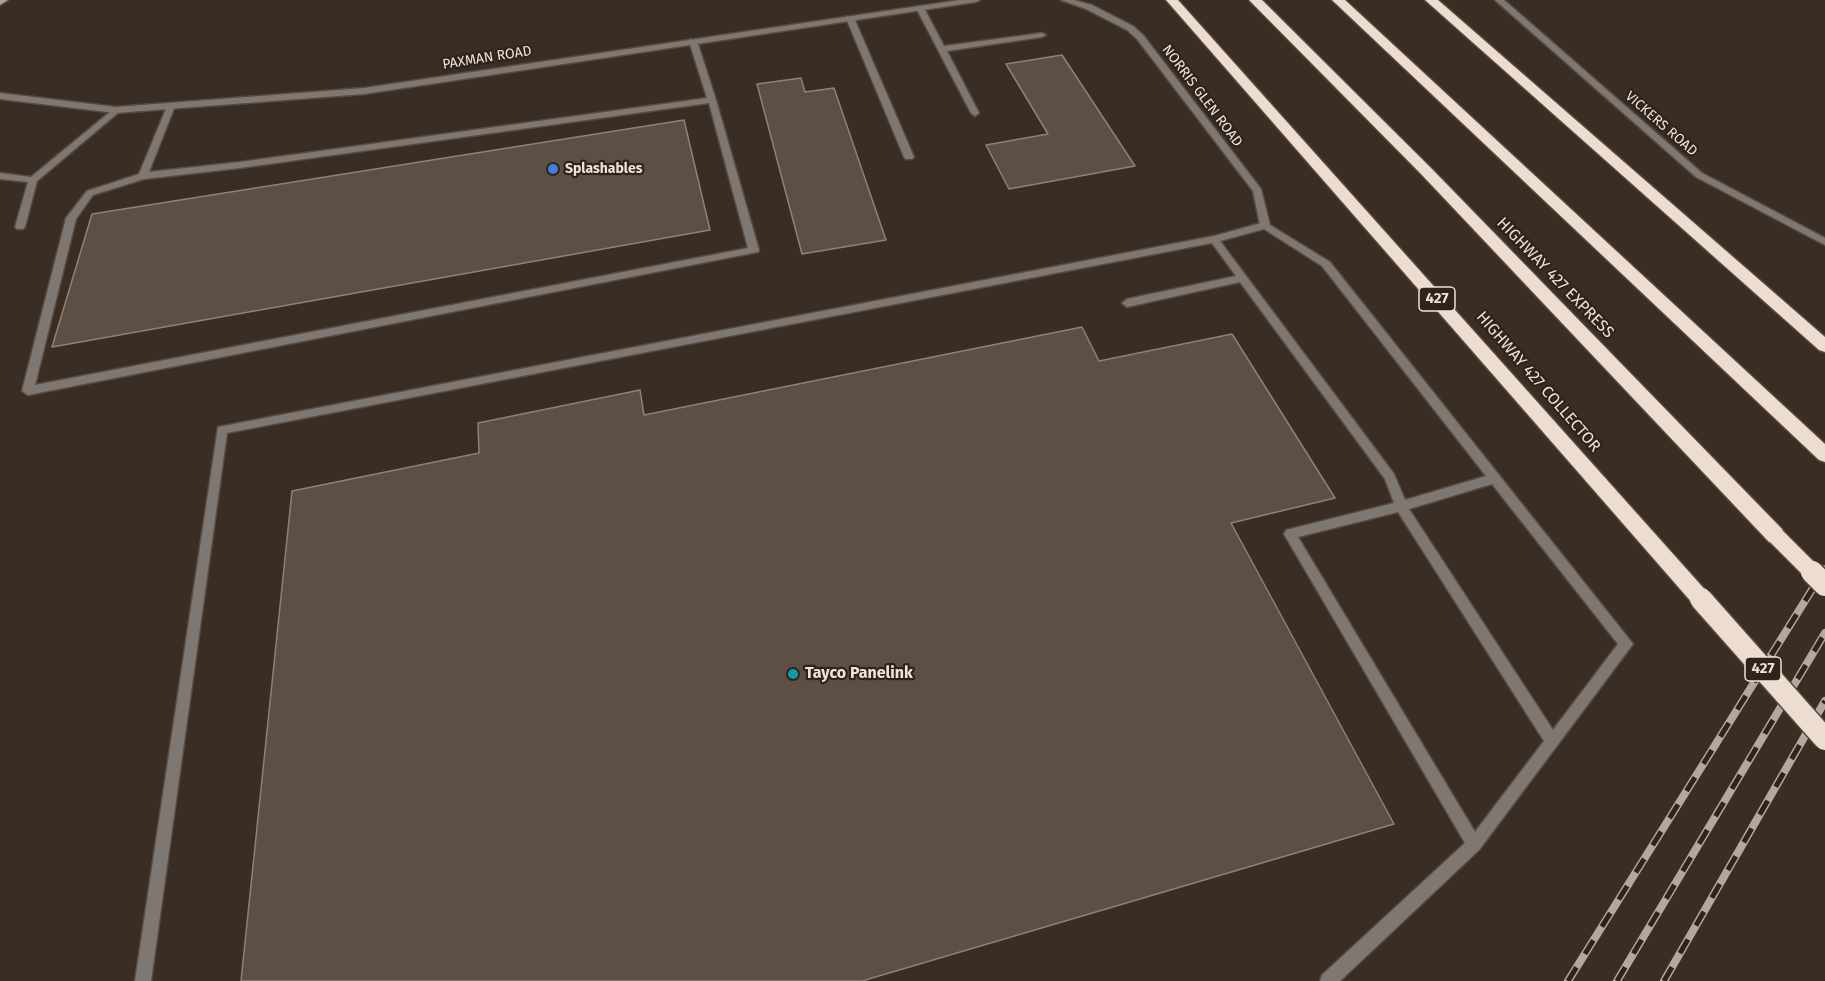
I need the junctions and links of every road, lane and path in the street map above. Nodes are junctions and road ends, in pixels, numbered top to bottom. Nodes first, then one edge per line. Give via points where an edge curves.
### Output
1 (4, 0) edge
2 (976, 0) edge
3 (1065, 0) edge
4 (1172, 0) edge
5 (1255, 0) edge
6 (1338, 0) edge
7 (1431, 0) edge
8 (1498, 0) edge
9 (0, 3) edge
10 (920, 8) junction
11 (850, 18) junction
12 (1041, 35) dead end
13 (693, 41) junction
14 (942, 49) junction
15 (0, 96) edge
16 (712, 100) junction
17 (171, 105) junction
18 (116, 110) junction
19 (975, 113) dead end
20 (909, 158) dead end
21 (0, 176) edge
22 (143, 176) junction
23 (33, 180) junction
24 (1265, 225) junction
25 (20, 227) dead end
26 (1214, 239) junction
27 (1825, 242) edge
28 (1243, 278) junction
29 (1127, 303) dead end
30 (1825, 346) edge
31 (1825, 454) edge
32 (1495, 478) junction
33 (1401, 506) junction
34 (1825, 585) edge
35 (1825, 739) edge
36 (1552, 741) junction
37 (1474, 845) junction
38 (143, 981) edge
39 (1328, 981) edge

1 - 9 main road
2 - 10 street, PAXMAN ROAD
3 - 24 street, NORRIS GLEN ROAD via 1089,7 1140,37 1258,191
4 - 35 highway, HIGHWAY 427 COLLECTOR / 427, bridge
5 - 34 highway, HIGHWAY 427 EXPRESS, bridge via 1427,172
6 - 31 highway
7 - 30 highway
8 - 27 street, VICKERS ROAD via 1699,175
10 - 11 street, PAXMAN ROAD
10 - 14 street
11 - 13 street, PAXMAN ROAD
11 - 20 street
12 - 14 street
13 - 16 street
13 - 17 street, PAXMAN ROAD via 364,91
14 - 19 street
15 - 18 street, PAXMAN ROAD
16 - 22 street
16 - 22 street via 754,250 28,391 71,218 90,193
17 - 18 street, PAXMAN ROAD
17 - 22 street
18 - 23 street
21 - 23 street
23 - 25 street
24 - 26 street
24 - 32 street via 1326,264
26 - 28 street
26 - 38 street via 222,430
28 - 29 street
28 - 33 street via 1390,477
32 - 33 street
32 - 36 street via 1626,644
33 - 36 street
33 - 37 street via 1290,534
36 - 37 street
37 - 39 street

